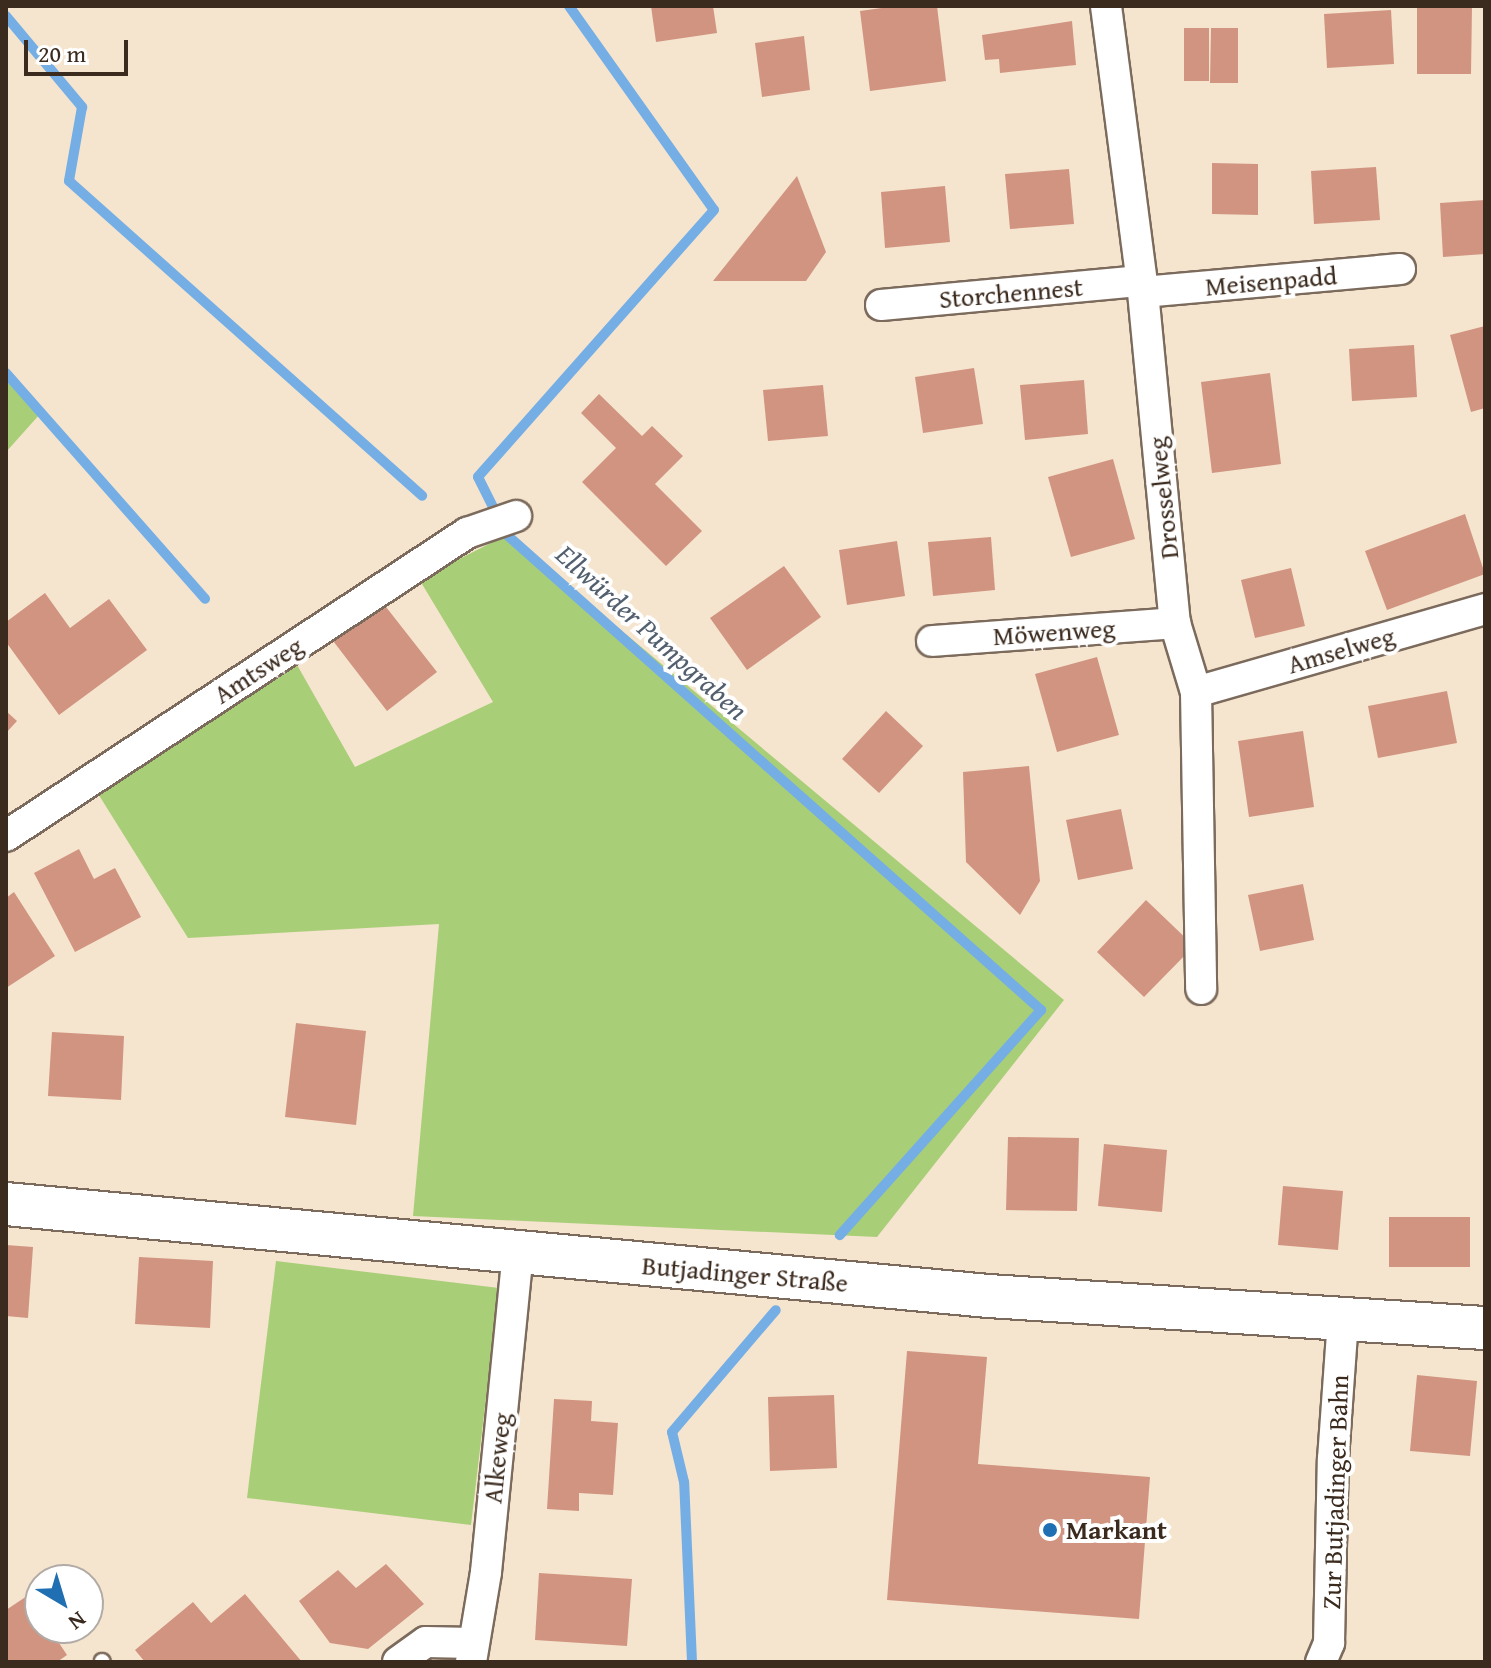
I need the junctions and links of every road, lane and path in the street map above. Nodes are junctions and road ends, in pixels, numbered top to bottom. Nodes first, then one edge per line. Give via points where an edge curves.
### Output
1 (1106, 6) edge
2 (1400, 269) dead end
3 (1142, 286) junction
4 (881, 305) dead end
5 (516, 516) dead end
6 (1485, 609) edge
7 (1175, 623) junction
8 (932, 641) dead end
9 (1196, 692) junction
10 (6, 836) edge
11 (1201, 989) dead end
12 (6, 1204) edge
13 (518, 1253) junction
14 (1343, 1321) junction
15 (1485, 1328) edge
16 (472, 1652) edge
17 (398, 1662) edge
18 (1321, 1662) edge

1 - 3 street, Drosselweg
2 - 3 street, Meisenpadd
3 - 4 street, Storchennest
3 - 7 street, Drosselweg
5 - 10 street, Amtsweg via 467,533
6 - 9 street, Amselweg
7 - 8 street, Möwenweg
7 - 9 street, Drosselweg
9 - 11 street, Drosselweg
12 - 13 main road, Butjadinger Straße
13 - 14 main road, Butjadinger Straße via 989,1296
13 - 16 street, Alkeweg via 486,1572
14 - 15 main road, Butjadinger Straße
14 - 18 street, Zur Butjadinger Bahn via 1329,1643
16 - 17 street via 426,1642

